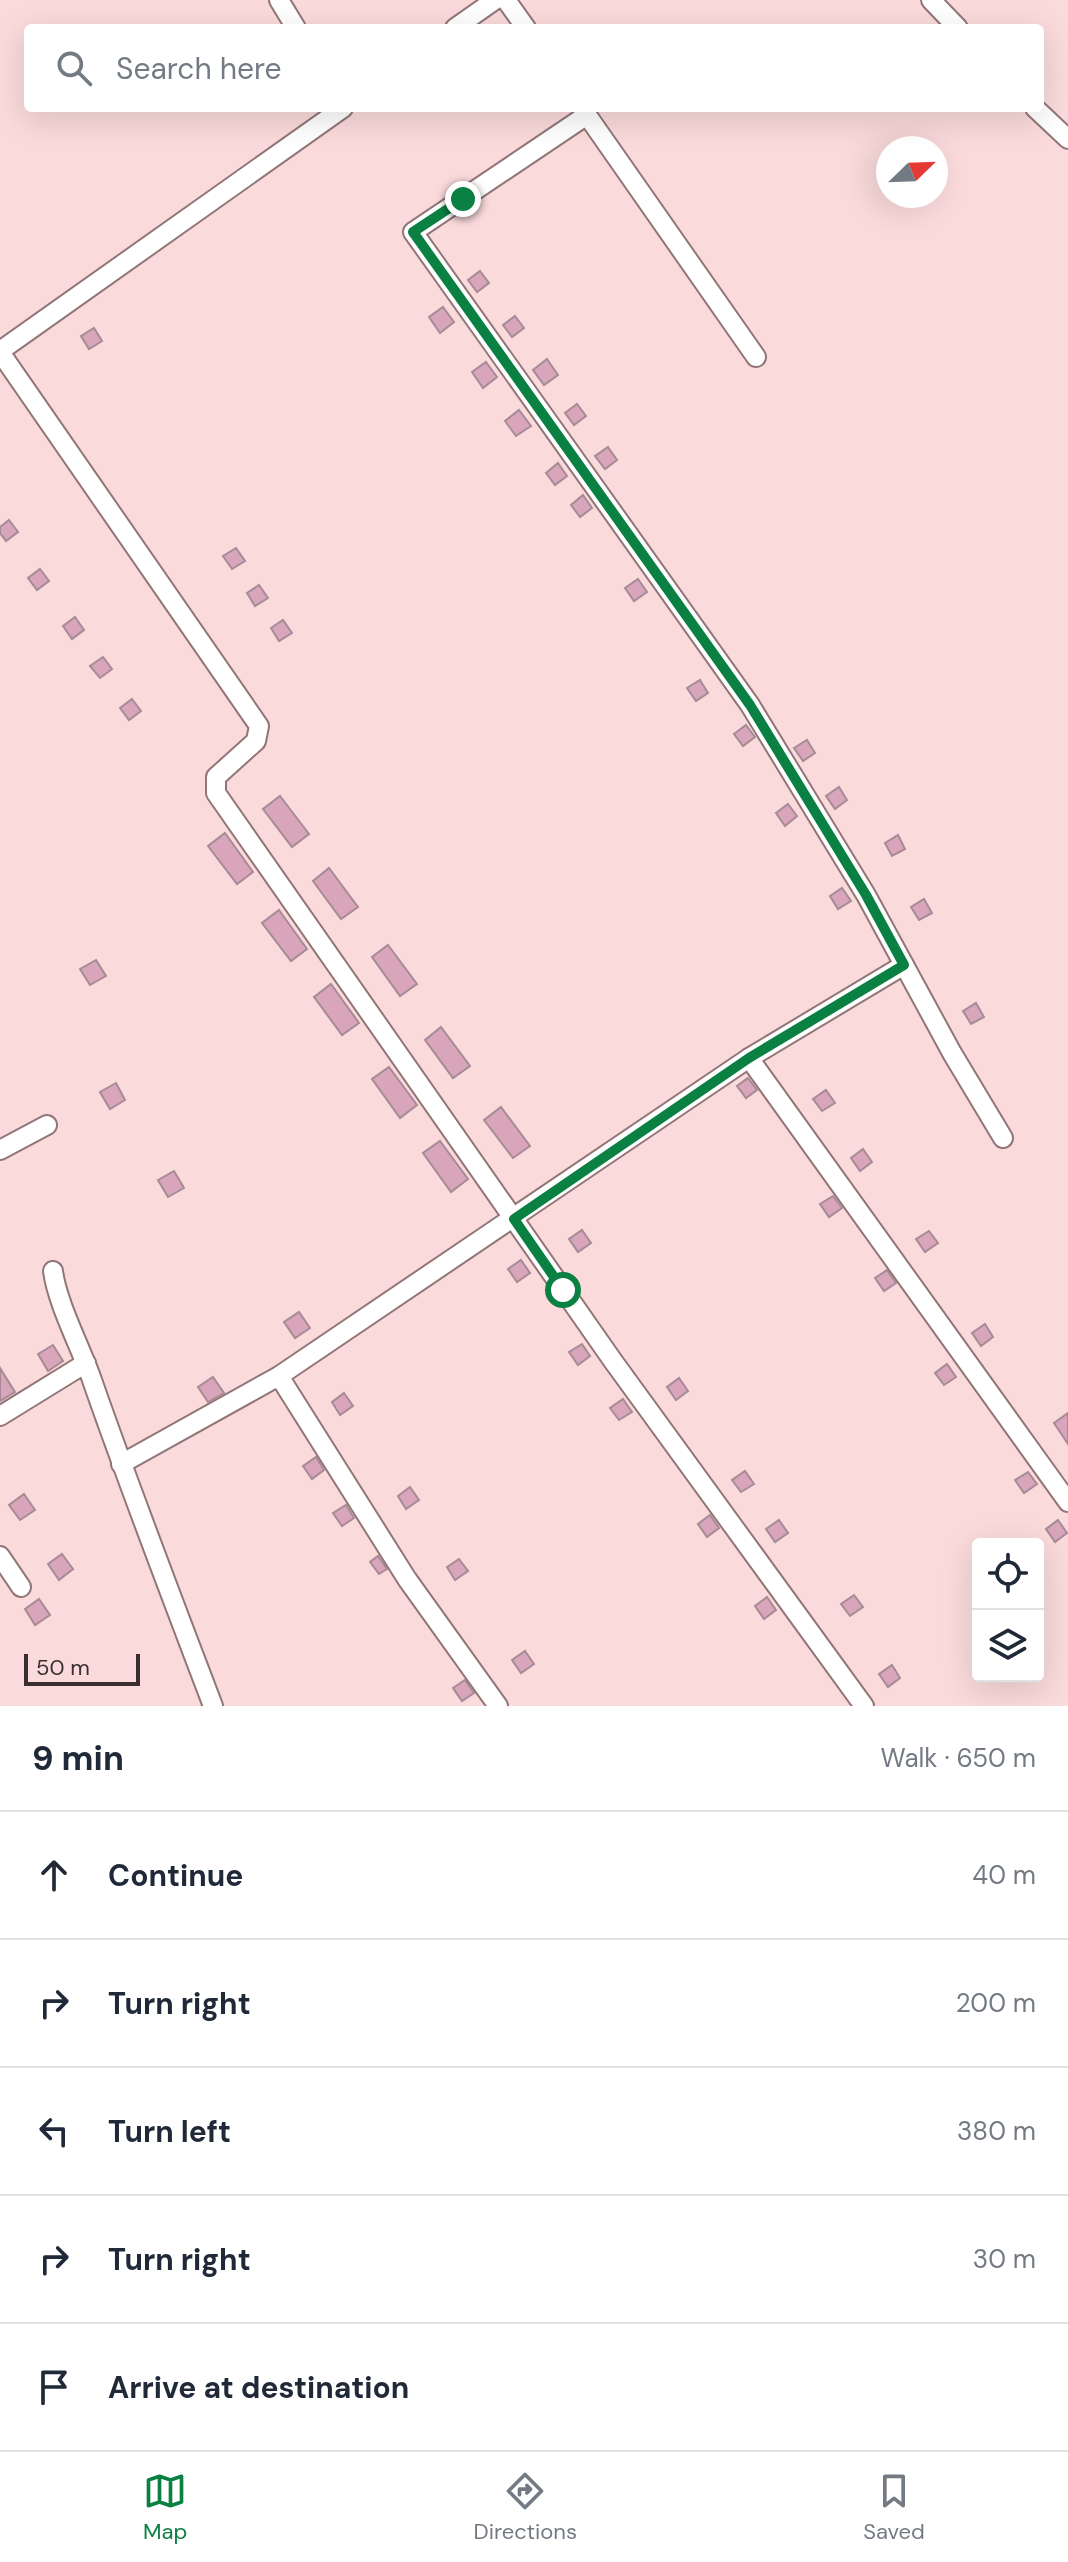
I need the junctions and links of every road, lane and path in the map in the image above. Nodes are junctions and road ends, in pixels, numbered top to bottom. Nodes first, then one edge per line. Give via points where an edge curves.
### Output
1 (279, 0) edge
2 (495, 0) edge
3 (506, 0) edge
4 (931, 0) edge
5 (294, 24) edge
6 (461, 24) edge
7 (523, 24) edge
8 (954, 24) edge
9 (337, 112) edge
10 (585, 112) edge
11 (1039, 112) edge
12 (1068, 139) edge
13 (0, 352) edge
14 (756, 357) dead end
15 (904, 965) junction
16 (749, 1058) junction
17 (47, 1125) dead end
18 (1003, 1138) dead end
19 (0, 1150) edge
20 (514, 1219) junction
21 (53, 1271) dead end
22 (86, 1363) junction
23 (279, 1376) junction
24 (0, 1416) edge
25 (121, 1464) junction
26 (1068, 1502) edge
27 (0, 1556) edge
28 (21, 1587) dead end
29 (213, 1706) edge
30 (498, 1706) edge
31 (864, 1706) edge

1 - 5 street
2 - 6 street
3 - 7 street
4 - 8 street
9 - 13 street
10 - 14 street
10 - 15 street via 413,232 750,705
11 - 12 street
13 - 20 street via 259,726 256,741 216,777 216,793
15 - 16 street
15 - 18 street
16 - 20 street
16 - 26 street
17 - 19 street
20 - 23 street
20 - 31 street
21 - 22 street
22 - 24 street
22 - 25 street
23 - 25 street
23 - 30 street via 407,1579
25 - 29 street
27 - 28 street

